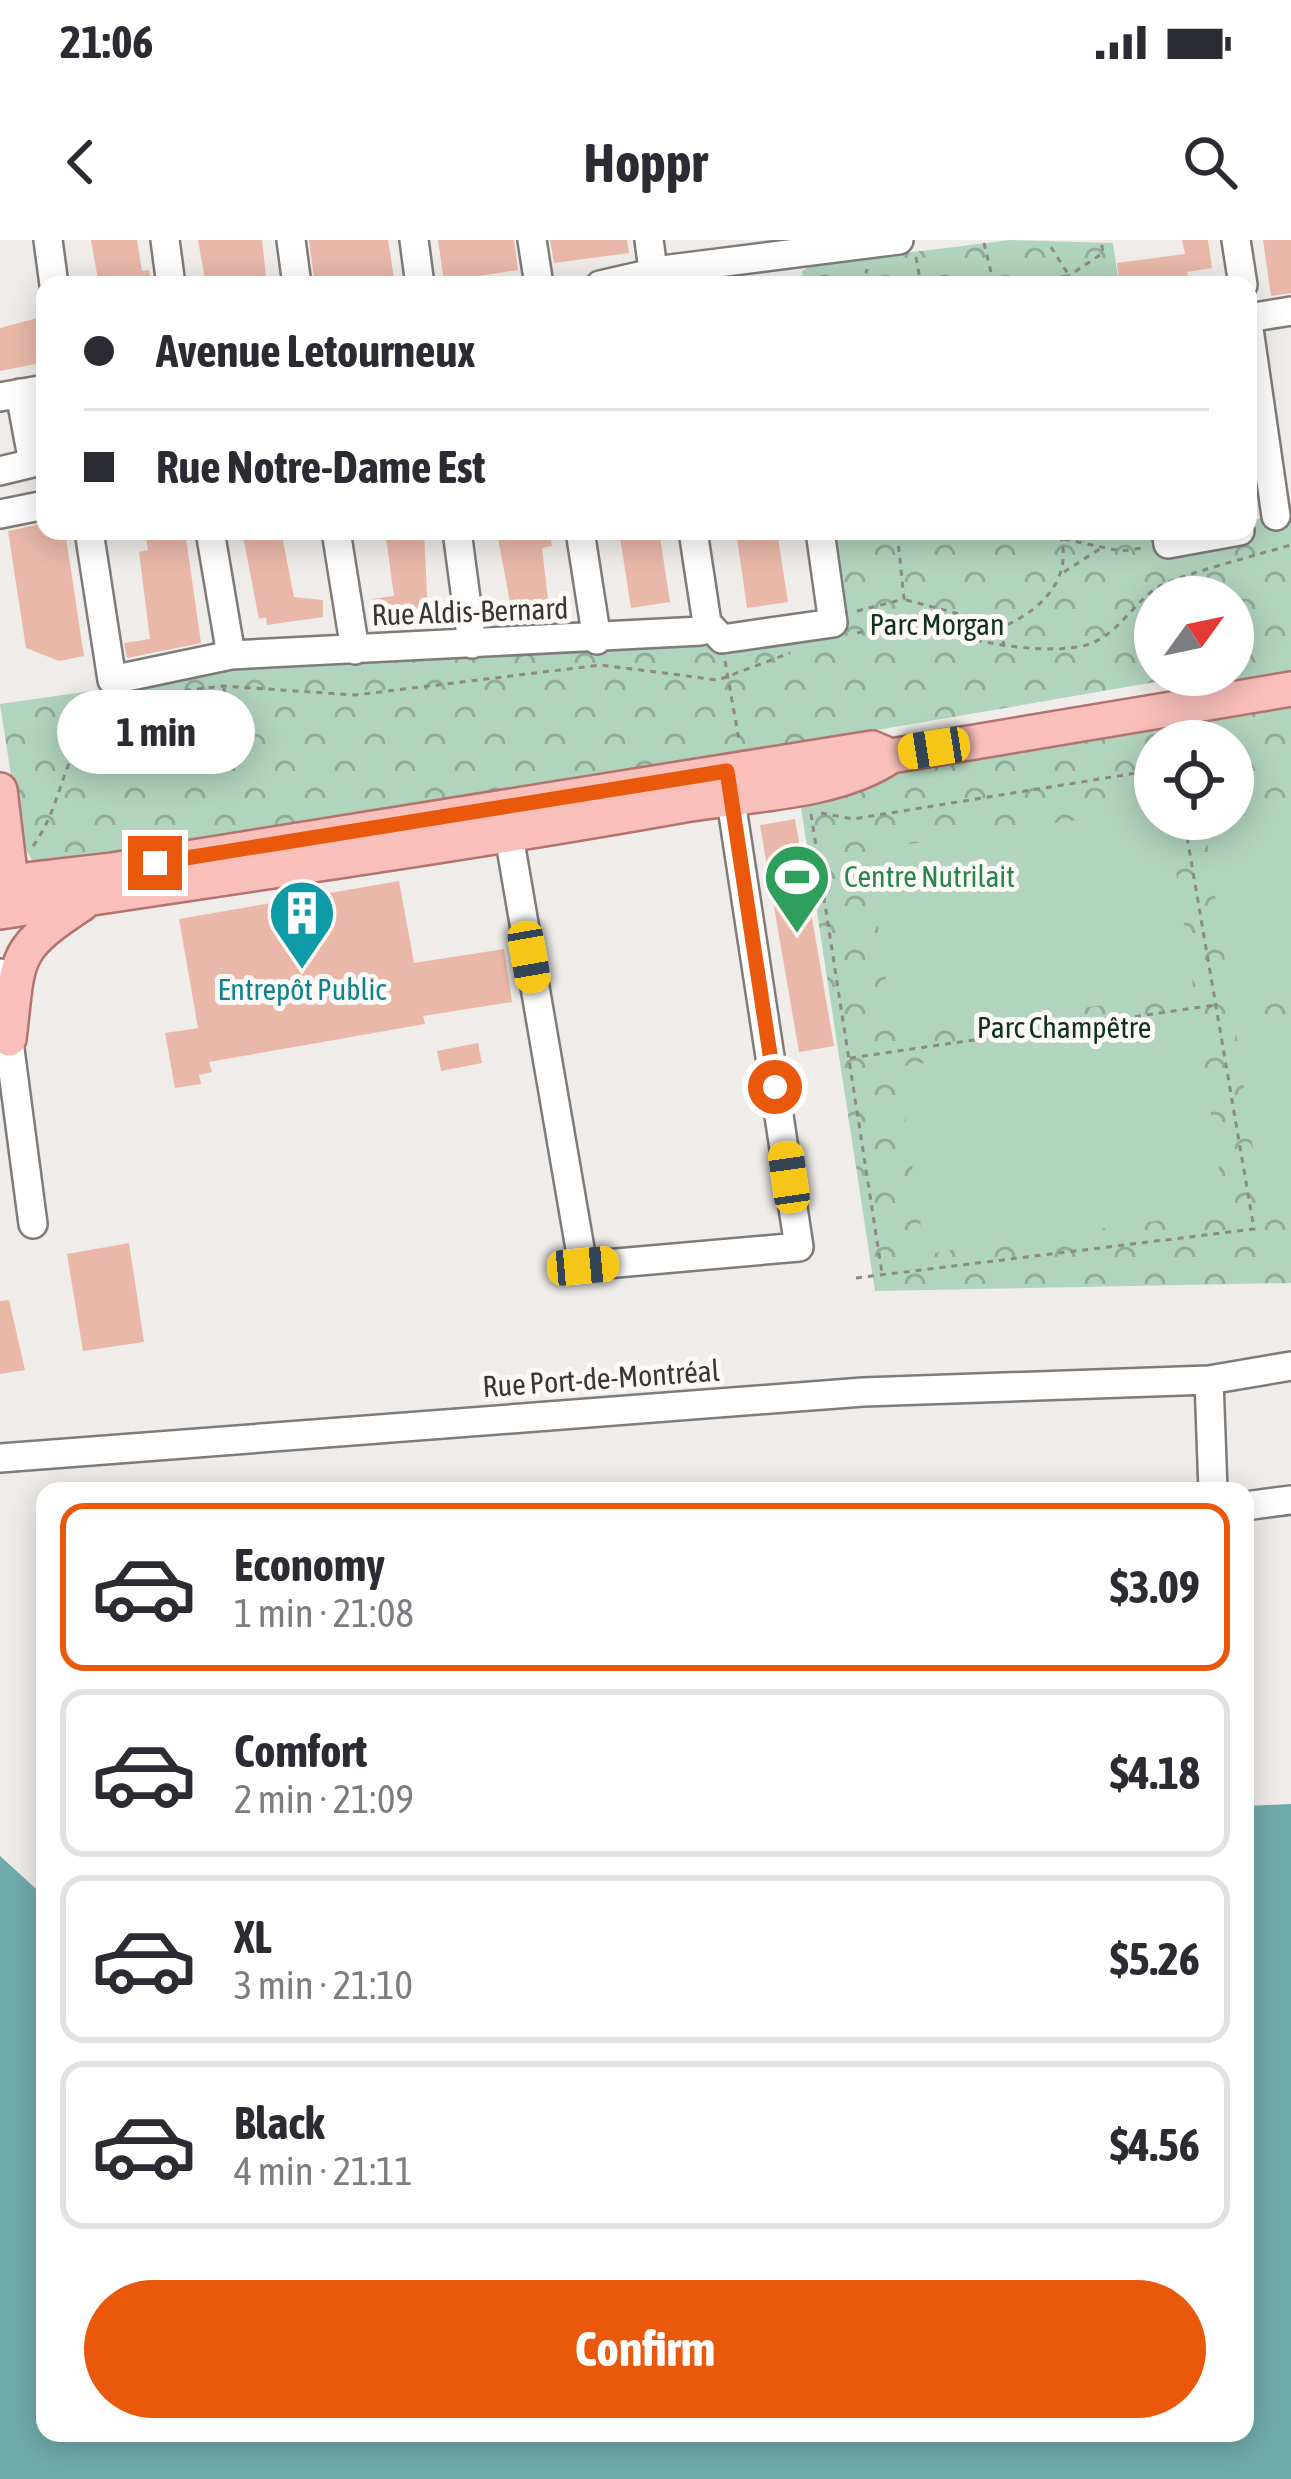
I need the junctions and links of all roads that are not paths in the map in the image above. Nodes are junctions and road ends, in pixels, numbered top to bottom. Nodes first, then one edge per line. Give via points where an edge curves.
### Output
1 (48, 240) edge
2 (165, 240) edge
3 (291, 240) edge
4 (413, 240) edge
5 (532, 240) edge
6 (649, 240) edge
7 (1236, 240) edge
8 (907, 245) edge
9 (785, 265) edge
10 (53, 276) edge
11 (170, 276) edge
12 (296, 276) edge
13 (419, 276) edge
14 (537, 276) edge
15 (654, 276) edge
16 (690, 276) edge
17 (1242, 276) edge
18 (1291, 311) edge
19 (1257, 318) edge
20 (1257, 370) edge
21 (22, 393) edge
22 (19, 436) edge
23 (0, 452) edge
24 (0, 470) edge
25 (36, 507) edge
26 (0, 514) edge
27 (1283, 515) edge
28 (90, 540) edge
29 (212, 540) edge
30 (337, 540) edge
31 (458, 540) edge
32 (581, 540) edge
33 (695, 540) edge
34 (821, 540) edge
35 (714, 635) junction
36 (597, 640) junction
37 (472, 644) junction
38 (355, 650) junction
39 (231, 655) junction
40 (1291, 689) edge
41 (732, 772) junction
42 (0, 790) edge
43 (509, 836) junction
44 (7, 886) edge
45 (91, 898) junction
46 (0, 973) edge
47 (9, 1039) junction
48 (33, 1224) dead end
49 (1291, 1366) edge
50 (1209, 1380) junction
51 (0, 1458) edge
52 (1213, 1482) edge
53 (1291, 1500) edge
54 (1254, 1505) edge

1 - 10 street
2 - 11 street
3 - 12 street
4 - 13 street
5 - 14 street
6 - 15 street
7 - 17 street
8 - 9 street
9 - 16 street
18 - 19 street
20 - 27 street
21 - 22 street
22 - 23 street
22 - 24 street via 34,464
25 - 26 street
28 - 39 street, Rue Aldis-Bernard via 112,680
29 - 39 street
30 - 38 street
31 - 37 street
32 - 36 street
33 - 35 street
34 - 35 street via 837,618
35 - 36 street, Rue Aldis-Bernard
36 - 37 street, Rue Aldis-Bernard
37 - 38 street, Rue Aldis-Bernard
38 - 39 street, Rue Aldis-Bernard
40 - 41 main road via 891,755 872,748
41 - 43 main road
41 - 43 street via 799,1247 583,1266
41 - 44 main road
42 - 44 main road
43 - 45 main road
44 - 45 main road
45 - 47 main road via 26,944
46 - 47 street
47 - 48 street
49 - 50 street, Rue Port-de-Montréal
50 - 51 street, Rue Port-de-Montréal via 863,1392
50 - 52 street
53 - 54 street

